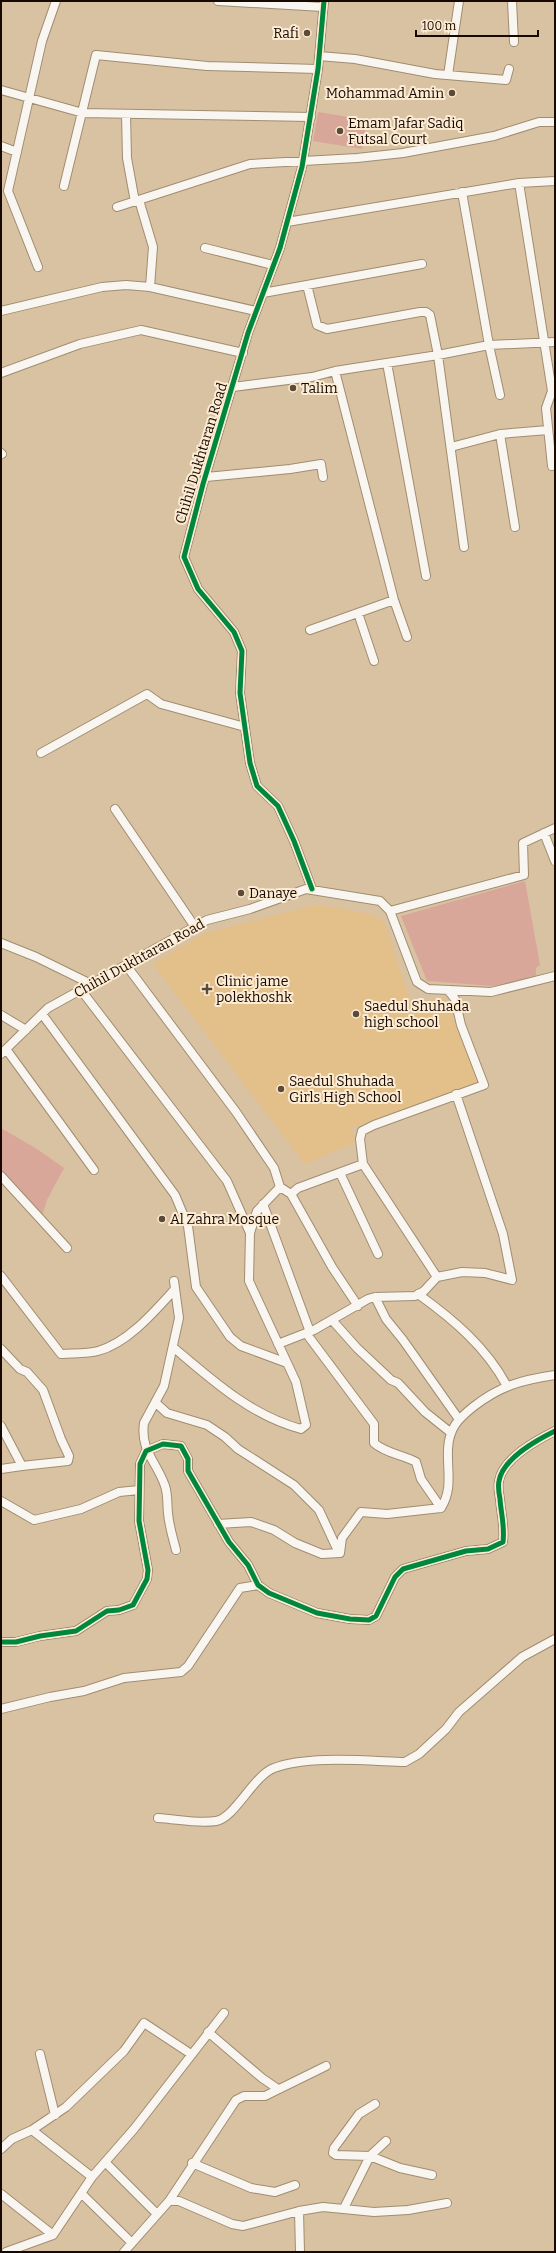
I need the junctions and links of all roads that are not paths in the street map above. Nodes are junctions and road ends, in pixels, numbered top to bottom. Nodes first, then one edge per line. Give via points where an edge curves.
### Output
1 (56, 1) edge
2 (218, 1) edge
3 (459, 1) edge
4 (512, 1) edge
5 (323, 4) edge
6 (514, 42) dead end
7 (319, 56) junction
8 (318, 69) junction
9 (509, 69) dead end
10 (448, 75) junction
11 (1, 90) edge
12 (28, 97) junction
13 (83, 113) junction
14 (126, 114) junction
15 (311, 117) junction
16 (555, 122) edge
17 (1, 146) edge
18 (17, 152) junction
19 (303, 161) junction
20 (555, 181) edge
21 (519, 183) junction
22 (64, 186) dead end
23 (462, 192) junction
24 (137, 201) junction
25 (117, 207) dead end
26 (287, 222) junction
27 (205, 248) dead end
28 (422, 264) dead end
29 (273, 265) junction
30 (38, 267) dead end
31 (307, 285) junction
32 (150, 287) junction
33 (263, 293) junction
34 (1, 310) edge
35 (256, 311) junction
36 (555, 342) edge
37 (544, 343) junction
38 (489, 345) junction
39 (243, 353) junction
40 (438, 355) junction
41 (387, 363) junction
42 (335, 371) junction
43 (1, 373) edge
44 (233, 387) junction
45 (500, 395) dead end
46 (548, 430) junction
47 (500, 434) junction
48 (451, 447) junction
49 (552, 466) dead end
50 (206, 477) junction
51 (323, 477) dead end
52 (515, 527) dead end
53 (464, 547) dead end
54 (426, 576) dead end
55 (394, 600) junction
56 (358, 613) junction
57 (310, 630) dead end
58 (407, 637) dead end
59 (374, 661) dead end
60 (245, 727) junction
61 (41, 754) dead end
62 (115, 809) dead end
63 (555, 828) edge
64 (544, 833) junction
65 (555, 861) edge
66 (312, 889) junction
67 (390, 911) junction
68 (195, 927) junction
69 (1, 944) edge
70 (126, 965) junction
71 (555, 976) edge
72 (91, 984) junction
73 (81, 990) junction
74 (448, 990) junction
75 (42, 1014) junction
76 (1, 1015) edge
77 (26, 1030) junction
78 (3, 1052) edge
79 (456, 1094) junction
80 (363, 1164) junction
81 (94, 1170) dead end
82 (340, 1173) junction
83 (1, 1176) edge
84 (280, 1187) junction
85 (291, 1194) junction
86 (263, 1204) junction
87 (250, 1232) junction
88 (67, 1248) dead end
89 (378, 1254) dead end
90 (1, 1276) edge
91 (437, 1277) junction
92 (418, 1294) junction
93 (375, 1296) junction
94 (358, 1306) junction
95 (332, 1320) junction
96 (308, 1332) junction
97 (278, 1344) junction
98 (173, 1347) junction
99 (1, 1349) edge
100 (287, 1363) junction
101 (555, 1376) edge
102 (507, 1386) junction
103 (156, 1403) junction
104 (458, 1418) junction
105 (1, 1426) edge
106 (555, 1431) edge
107 (450, 1432) junction
108 (146, 1450) junction
109 (22, 1466) junction
110 (1, 1469) edge
111 (139, 1490) junction
112 (1, 1501) edge
113 (441, 1508) junction
114 (218, 1524) junction
115 (176, 1550) dead end
116 (340, 1553) junction
117 (258, 1585) junction
118 (555, 1639) edge
119 (1, 1642) edge
120 (1, 1709) edge
121 (158, 1818) dead end
122 (224, 2013) dead end
123 (208, 2032) junction
124 (40, 2054) dead end
125 (191, 2054) junction
126 (326, 2066) dead end
127 (278, 2089) junction
128 (375, 2104) dead end
129 (54, 2115) junction
130 (32, 2130) junction
131 (1, 2139) edge
132 (12, 2139) junction
133 (386, 2141) dead end
134 (1, 2149) edge
135 (370, 2156) junction
136 (105, 2162) junction
137 (192, 2163) junction
138 (432, 2175) dead end
139 (92, 2177) junction
140 (295, 2186) dead end
141 (1, 2194) edge
142 (82, 2194) junction
143 (169, 2200) junction
144 (447, 2203) dead end
145 (344, 2208) junction
146 (299, 2211) junction
147 (157, 2214) junction
148 (54, 2235) junction
149 (131, 2242) junction
150 (6, 2252) edge
151 (124, 2252) edge
152 (300, 2252) edge

1 - 12 street via 42,41
2 - 5 street
3 - 10 street
4 - 6 street
5 - 7 street, Chihil Dukhtaran Road
7 - 8 street, Chihil Dukhtaran Road
7 - 10 street via 355,59
8 - 13 street via 207,66 100,54 94,58
8 - 15 street, Chihil Dukhtaran Road
9 - 10 street via 506,80
11 - 12 street
12 - 13 street
12 - 18 street
13 - 14 street
13 - 22 street
14 - 15 street
14 - 24 street via 128,164
15 - 19 street, Chihil Dukhtaran Road
16 - 19 street via 539,122 494,136 444,146 357,158
17 - 18 street
18 - 30 street via 8,191
19 - 24 street via 250,164
19 - 26 street, Chihil Dukhtaran Road
20 - 21 street
21 - 23 street
21 - 37 street
23 - 26 street
23 - 38 street
24 - 25 street
24 - 32 street via 153,247
26 - 29 street, Chihil Dukhtaran Road
27 - 29 street
28 - 31 street
29 - 33 street, Chihil Dukhtaran Road
31 - 33 street
31 - 40 street via 317,325 322,329 426,312 432,321
32 - 34 street via 126,284
32 - 35 street
33 - 35 street, Chihil Dukhtaran Road
35 - 39 street, Chihil Dukhtaran Road
36 - 37 street
37 - 38 street
37 - 46 street via 552,391 546,408
38 - 40 street
38 - 45 street
39 - 43 street via 141,330 80,344
39 - 44 street, Chihil Dukhtaran Road
40 - 41 street
40 - 48 street
41 - 42 street
41 - 54 street
42 - 44 street via 312,377
42 - 55 street
44 - 50 street, Chihil Dukhtaran Road
46 - 47 street
46 - 49 street
47 - 48 street
47 - 52 street
48 - 53 street
50 - 51 street via 321,464
50 - 60 street, Chihil Dukhtaran Road via 184,557 198,589 234,632 242,651 240,693
55 - 56 street
55 - 58 street
56 - 57 street
56 - 59 street
60 - 61 street via 161,704 147,694
60 - 66 street, Chihil Dukhtaran Road via 250,763 257,786 278,806
62 - 68 street
63 - 64 street
64 - 65 street
64 - 67 street via 523,842 524,875
66 - 67 street via 380,900
66 - 68 street, Chihil Dukhtaran Road via 207,920
67 - 74 street via 416,982 428,989
68 - 70 street, Chihil Dukhtaran Road
69 - 72 street
70 - 72 street, Chihil Dukhtaran Road
70 - 84 street via 236,1112 274,1168
71 - 74 street via 491,992
72 - 73 street, Chihil Dukhtaran Road
73 - 75 street, Chihil Dukhtaran Road
73 - 87 street via 227,1181
74 - 79 street via 455,999 461,1024 484,1085
75 - 77 street, Chihil Dukhtaran Road
75 - 100 street via 175,1195 188,1226 196,1287 230,1337 241,1346
76 - 77 street
77 - 78 street, Chihil Dukhtaran Road
78 - 81 street
79 - 80 street via 362,1131 360,1139
79 - 91 street via 503,1234 512,1280 498,1275 472,1272
80 - 82 street
80 - 91 street
82 - 85 street via 298,1188
82 - 89 street
83 - 88 street
84 - 85 street
84 - 86 street
85 - 94 street
86 - 87 street via 257,1211
86 - 96 street
87 - 97 street via 249,1280
90 - 98 street via 61,1354 98,1351 122,1338 145,1320 174,1285 179,1318
91 - 92 street
92 - 93 street via 402,1297
92 - 102 street via 465,1332 495,1364
93 - 94 street
93 - 104 street via 386,1320
94 - 95 street
95 - 96 street
95 - 107 street via 357,1348
96 - 97 street
96 - 113 street via 374,1424 374,1443 381,1449 416,1462 421,1479
97 - 100 street
98 - 100 street via 230,1394 282,1424 301,1429 306,1425 296,1382
98 - 103 street via 164,1386
99 - 109 street via 44,1390 69,1456 68,1461
101 - 102 street via 527,1379
102 - 104 street via 492,1393
103 - 108 street via 144,1422
103 - 116 street via 167,1413 206,1425 294,1485 319,1510
104 - 107 street
105 - 109 street
106 - 117 street via 524,1448 508,1465 499,1480 505,1527 503,1542 488,1549 466,1550 404,1569 395,1577 376,1616 369,1620 317,1613 284,1600
107 - 113 street via 450,1478 448,1493
108 - 111 street via 140,1464
108 - 114 street via 163,1444 184,1449 188,1459 188,1471
108 - 115 street via 166,1487 168,1515
109 - 110 street
111 - 112 street via 119,1492 81,1509 34,1520
111 - 119 street via 138,1521 148,1570 147,1579 133,1605 107,1611 76,1631 16,1642
113 - 116 street via 387,1514 361,1512 342,1538
114 - 116 street via 251,1522 274,1530 322,1554
114 - 117 street via 248,1565
117 - 120 street via 240,1588 188,1666 181,1672 124,1678 84,1691 50,1696
118 - 121 street via 522,1657 459,1712 446,1729 412,1759 405,1762 348,1760 289,1764 273,1768 259,1778 218,1821
122 - 123 street
123 - 125 street
123 - 127 street
124 - 129 street
125 - 129 street via 144,2023 124,2051 66,2107
125 - 136 street
126 - 127 street
127 - 137 street via 265,2096 244,2096 236,2100
128 - 135 street via 359,2114 333,2153
129 - 130 street
130 - 132 street
130 - 139 street
131 - 132 street
132 - 134 street
133 - 135 street
135 - 138 street via 400,2168
135 - 145 street
136 - 139 street
136 - 147 street
137 - 140 street via 251,2188 275,2192
137 - 143 street
139 - 142 street
141 - 148 street
142 - 148 street
142 - 149 street
143 - 146 street via 179,2201 232,2224 243,2226
143 - 147 street
144 - 145 street via 408,2210 374,2212
145 - 146 street via 323,2207
146 - 152 street
147 - 149 street
148 - 150 street
149 - 151 street

